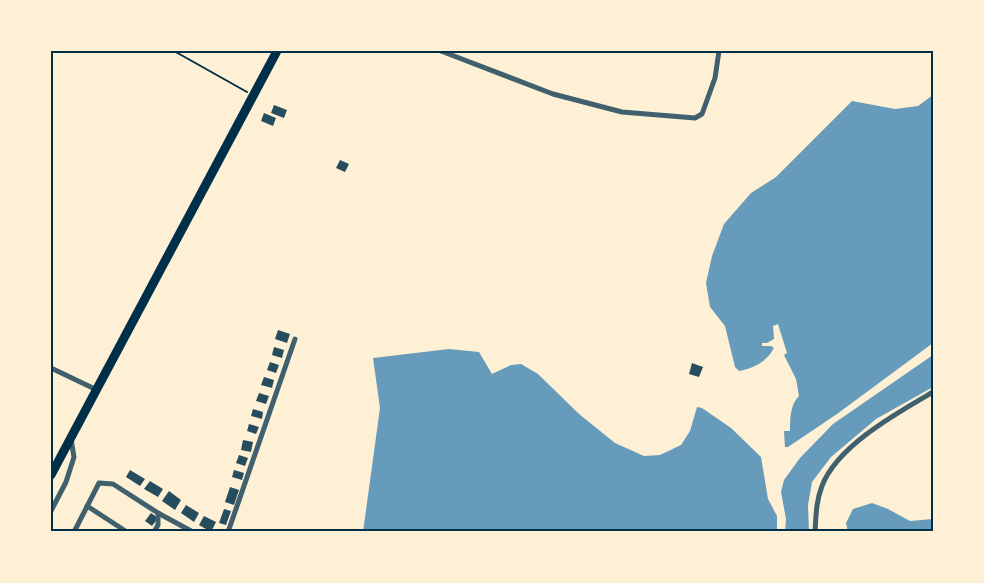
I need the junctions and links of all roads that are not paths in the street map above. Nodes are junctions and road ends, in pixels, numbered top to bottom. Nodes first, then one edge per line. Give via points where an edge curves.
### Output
1 (277, 51) edge
2 (441, 51) edge
3 (718, 51) edge
4 (295, 339) dead end
5 (51, 368) edge
6 (97, 390) junction
7 (933, 392) edge
8 (71, 438) junction
9 (51, 476) edge
10 (87, 506) junction
11 (51, 511) edge
12 (158, 513) junction
13 (74, 532) edge
14 (127, 532) edge
15 (154, 532) edge
16 (193, 532) edge
17 (228, 532) edge
18 (815, 532) edge

1 - 6 main road
2 - 3 street via 554,94 614,110 694,118 702,114 715,78
4 - 17 street
5 - 6 street
6 - 8 main road
7 - 18 street via 885,421 845,452 822,484
8 - 9 main road
8 - 11 street via 74,456 66,482
10 - 12 street via 99,483 113,484
10 - 13 street
10 - 14 street
12 - 15 street via 158,526
12 - 16 street

